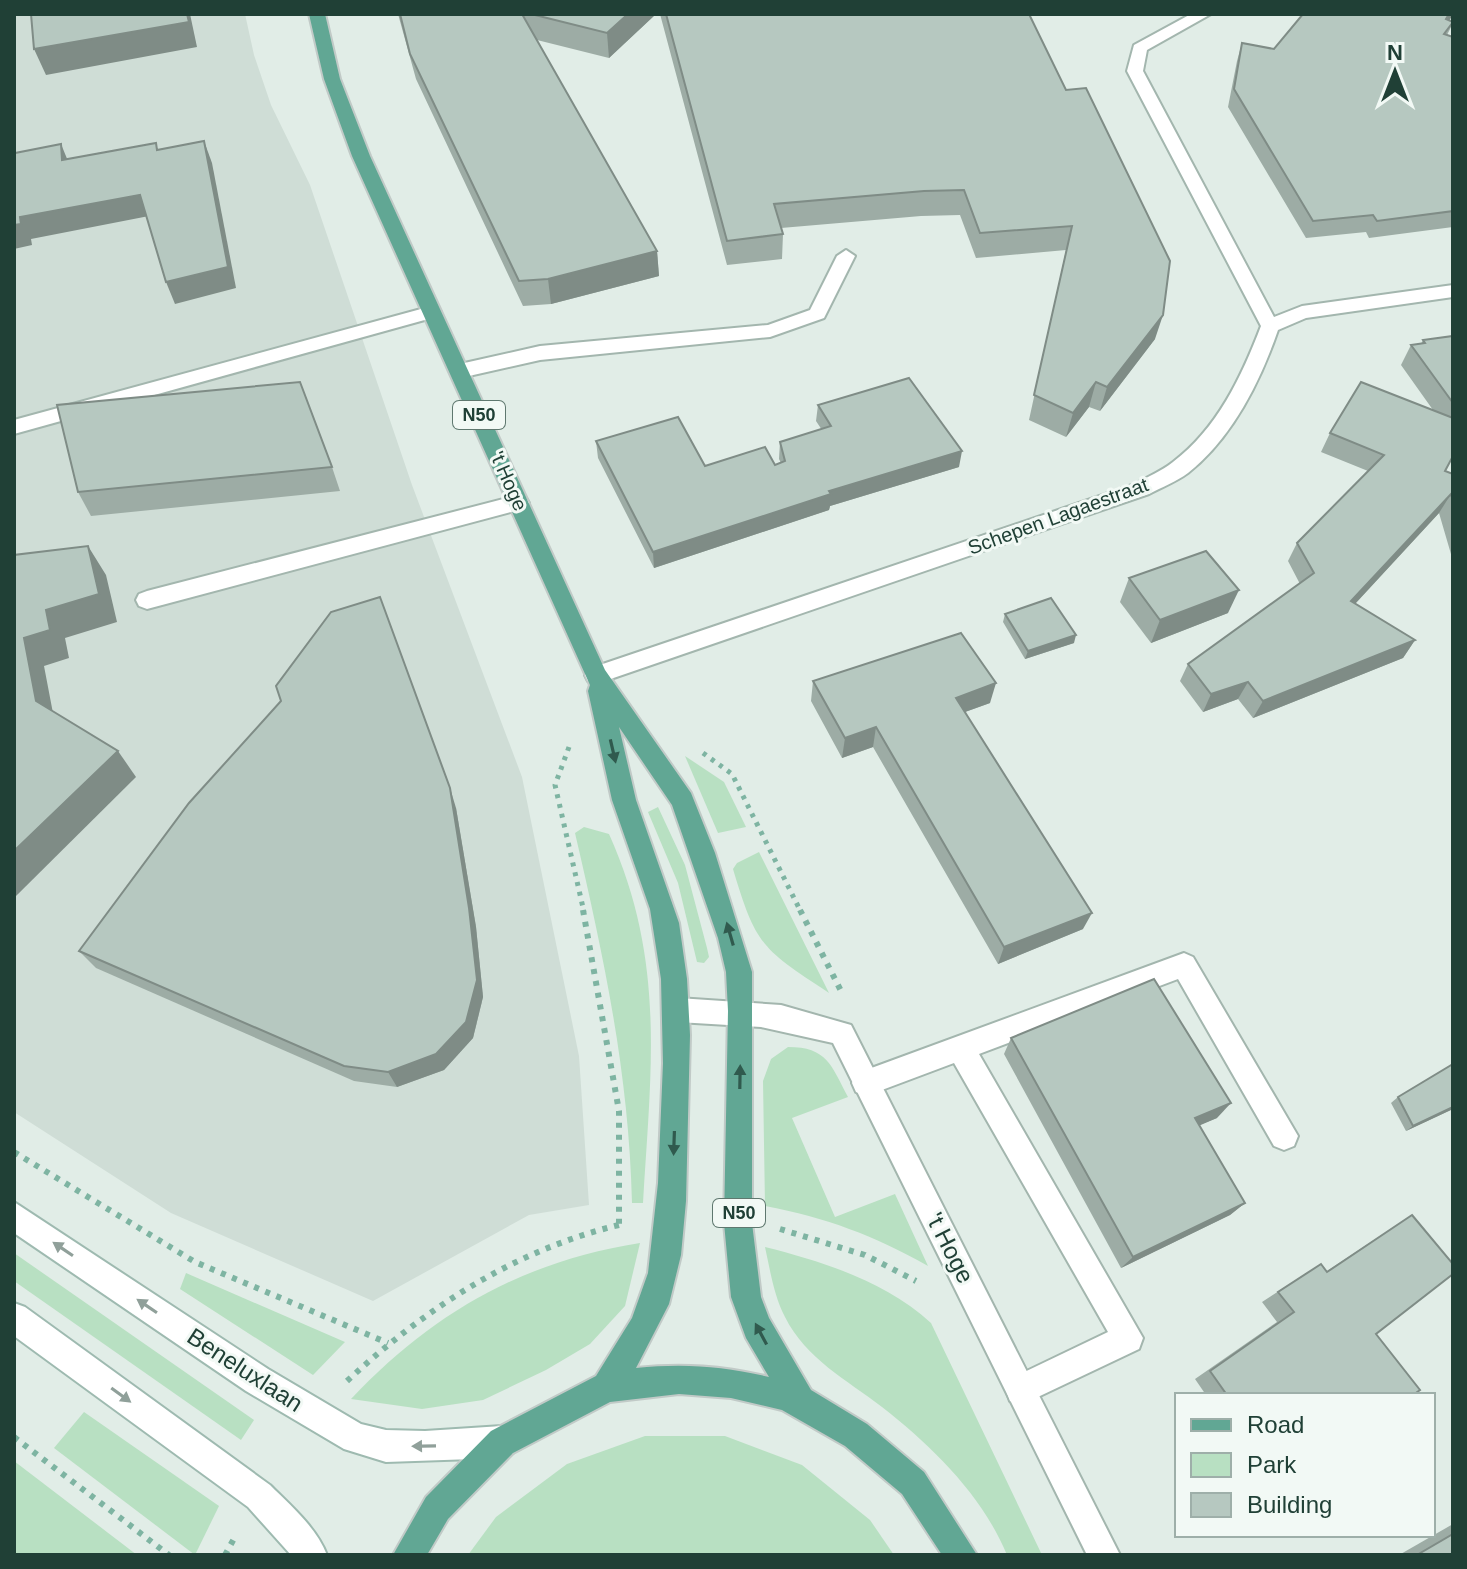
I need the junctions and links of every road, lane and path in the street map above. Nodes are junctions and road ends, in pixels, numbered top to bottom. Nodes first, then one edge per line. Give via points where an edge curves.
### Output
1 (317, 14) edge
2 (1203, 14) edge
3 (846, 256) dead end
4 (1453, 291) edge
5 (432, 312) junction
6 (1270, 326) junction
7 (460, 371) junction
8 (14, 427) edge
9 (519, 503) junction
10 (147, 600) dead end
11 (596, 675) junction
12 (570, 744) dead end
13 (694, 747) dead end
14 (678, 1010) junction
15 (741, 1011) junction
16 (842, 1034) junction
17 (961, 1049) junction
18 (866, 1083) junction
19 (1284, 1136) dead end
20 (14, 1152) edge
21 (14, 1216) edge
22 (671, 1222) junction
23 (738, 1223) junction
24 (619, 1224) junction
25 (921, 1284) dead end
26 (14, 1318) edge
27 (388, 1343) junction
28 (607, 1387) junction
29 (1021, 1390) junction
30 (800, 1401) junction
31 (314, 1415) junction
32 (14, 1437) edge
33 (502, 1442) junction
34 (259, 1496) junction
35 (169, 1555) edge
36 (225, 1555) edge
37 (311, 1555) edge
38 (409, 1555) edge
39 (961, 1555) edge
40 (1104, 1555) edge

1 - 5 main road, 't Hoge / N50 via 332,79 361,156
2 - 6 street via 1140,48 1135,71
3 - 7 street via 817,314 770,331 540,353
4 - 6 street via 1302,312
5 - 7 main road, 't Hoge / N50
5 - 8 street
6 - 11 street, Schepen Lagaestraat via 1236,402 1181,467 1142,489
7 - 9 main road, 't Hoge / N50
9 - 10 street
9 - 11 main road, 't Hoge / N50
11 -> 14 main road, 't Hoge / N50 via 629,816 666,921
15 -> 11 main road, 't Hoge / N50 via 731,938 682,800
12 - 24 path via 555,785 593,953 619,1111
13 - 16 path via 732,774 841,990
14 - 15 street
14 -> 22 main road, 't Hoge / N50
15 - 16 street via 807,1020
23 -> 15 main road, 't Hoge / N50
16 - 18 street, 't Hoge
17 - 18 street
17 - 19 street via 1184,965
17 - 29 street via 1128,1338
18 - 29 street, 't Hoge
20 - 27 path via 195,1262
31 -> 21 street, Beneluxlaan
22 - 24 path
22 - 28 main road, 't Hoge / N50 via 658,1293
23 - 25 path via 797,1233 865,1255
30 -> 23 main road, 't Hoge / N50 via 757,1327 746,1297
24 - 27 path via 512,1263 451,1296
26 -> 34 street
27 - 31 path
28 - 30 main road, N50 via 679,1379 731,1383
28 - 33 main road, N50
29 - 40 street, 't Hoge
30 - 39 main road, N50 via 856,1435 913,1483
33 -> 31 street, Beneluxlaan via 386,1446 355,1438
32 - 35 path
33 - 38 main road, N50 via 437,1508
34 - 36 path
34 - 37 street

